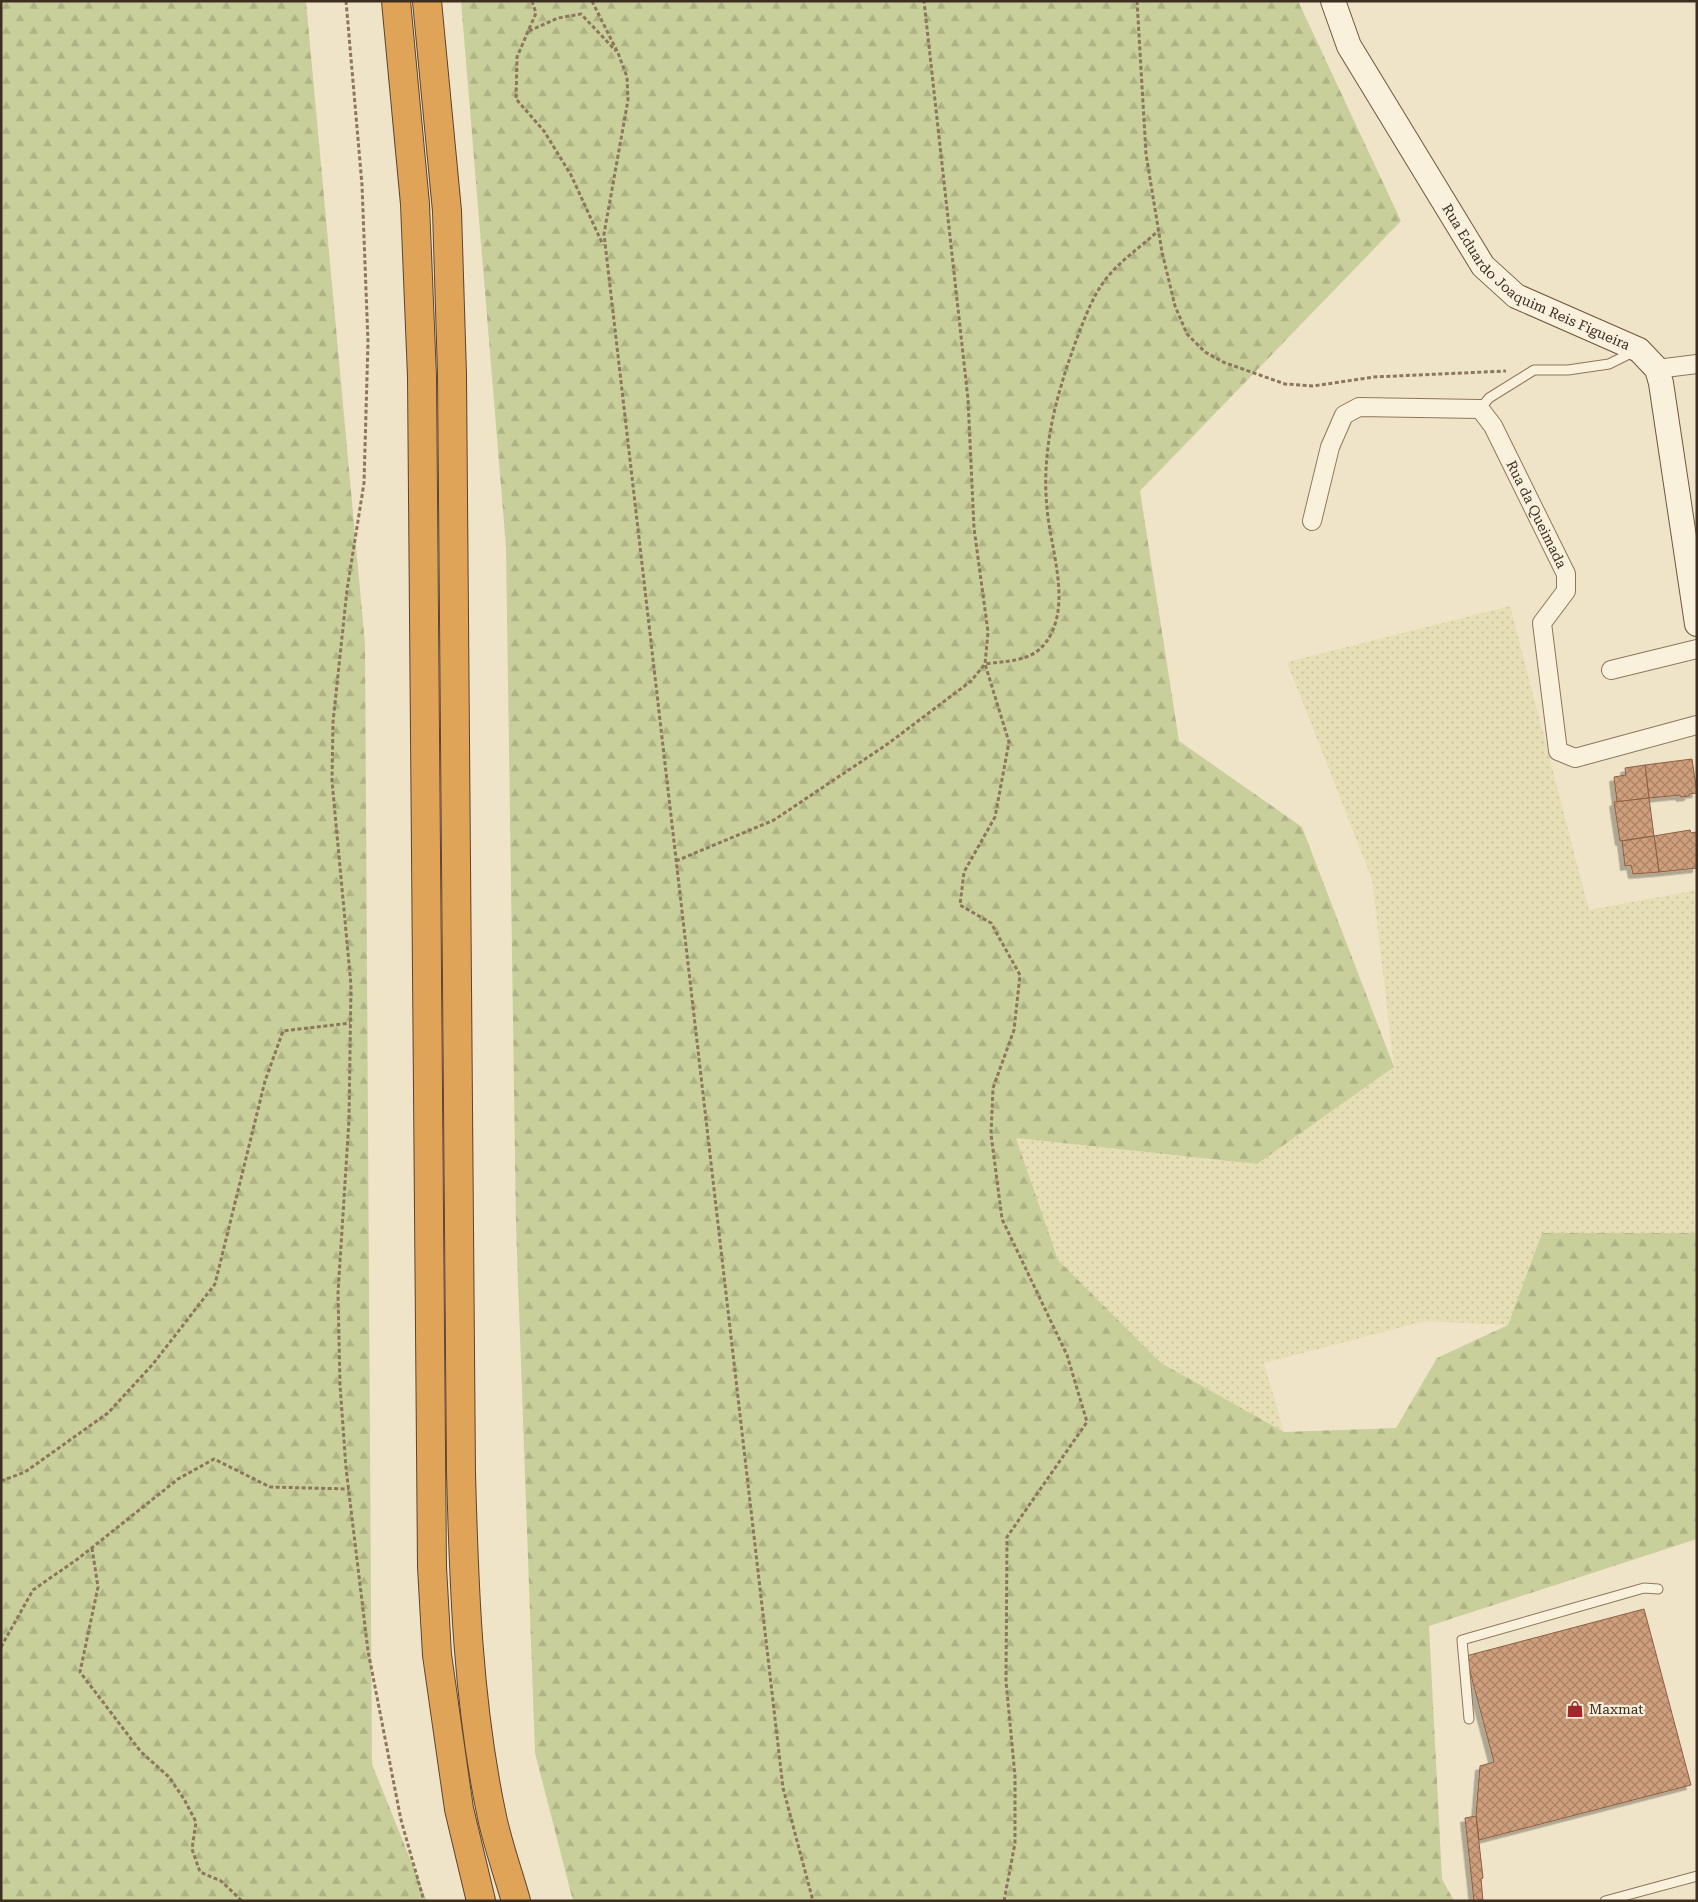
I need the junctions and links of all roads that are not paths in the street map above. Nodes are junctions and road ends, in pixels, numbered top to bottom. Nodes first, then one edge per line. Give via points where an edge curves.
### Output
1 (396, 1) edge
2 (427, 1) edge
3 (1333, 1) edge
4 (1639, 350) junction
5 (1697, 364) edge
6 (1657, 369) junction
7 (1480, 409) junction
8 (1312, 521) dead end
9 (1697, 624) edge
10 (1697, 649) edge
11 (1611, 670) dead end
12 (1697, 725) edge
13 (1658, 1589) dead end
14 (1469, 1719) dead end
15 (1697, 1876) edge
16 (481, 1901) edge
17 (516, 1901) edge
18 (1605, 1901) edge

1 - 16 highway via 415,204 422,377 432,1567 437,1655 458,1809
2 - 17 highway via 447,211 452,374 461,1473 465,1605 474,1704 492,1817
3 - 4 main road, Rua Eduardo Joaquim Reis Figueira via 1349,46 1483,266 1516,296
4 - 6 main road, Rua Eduardo Joaquim Reis Figueira
4 - 7 lane via 1608,364 1568,370 1534,370 1490,398
5 - 6 street
6 - 9 main road, Rua Eduardo Joaquim Reis Figueira via 1662,384
7 - 8 street via 1359,407 1344,415 1330,447
7 - 12 street, Rua da Queimada via 1493,426 1566,574 1566,591 1542,623 1558,751 1575,758
10 - 11 street
13 - 14 lane via 1644,1588 1462,1640
15 - 18 lane

